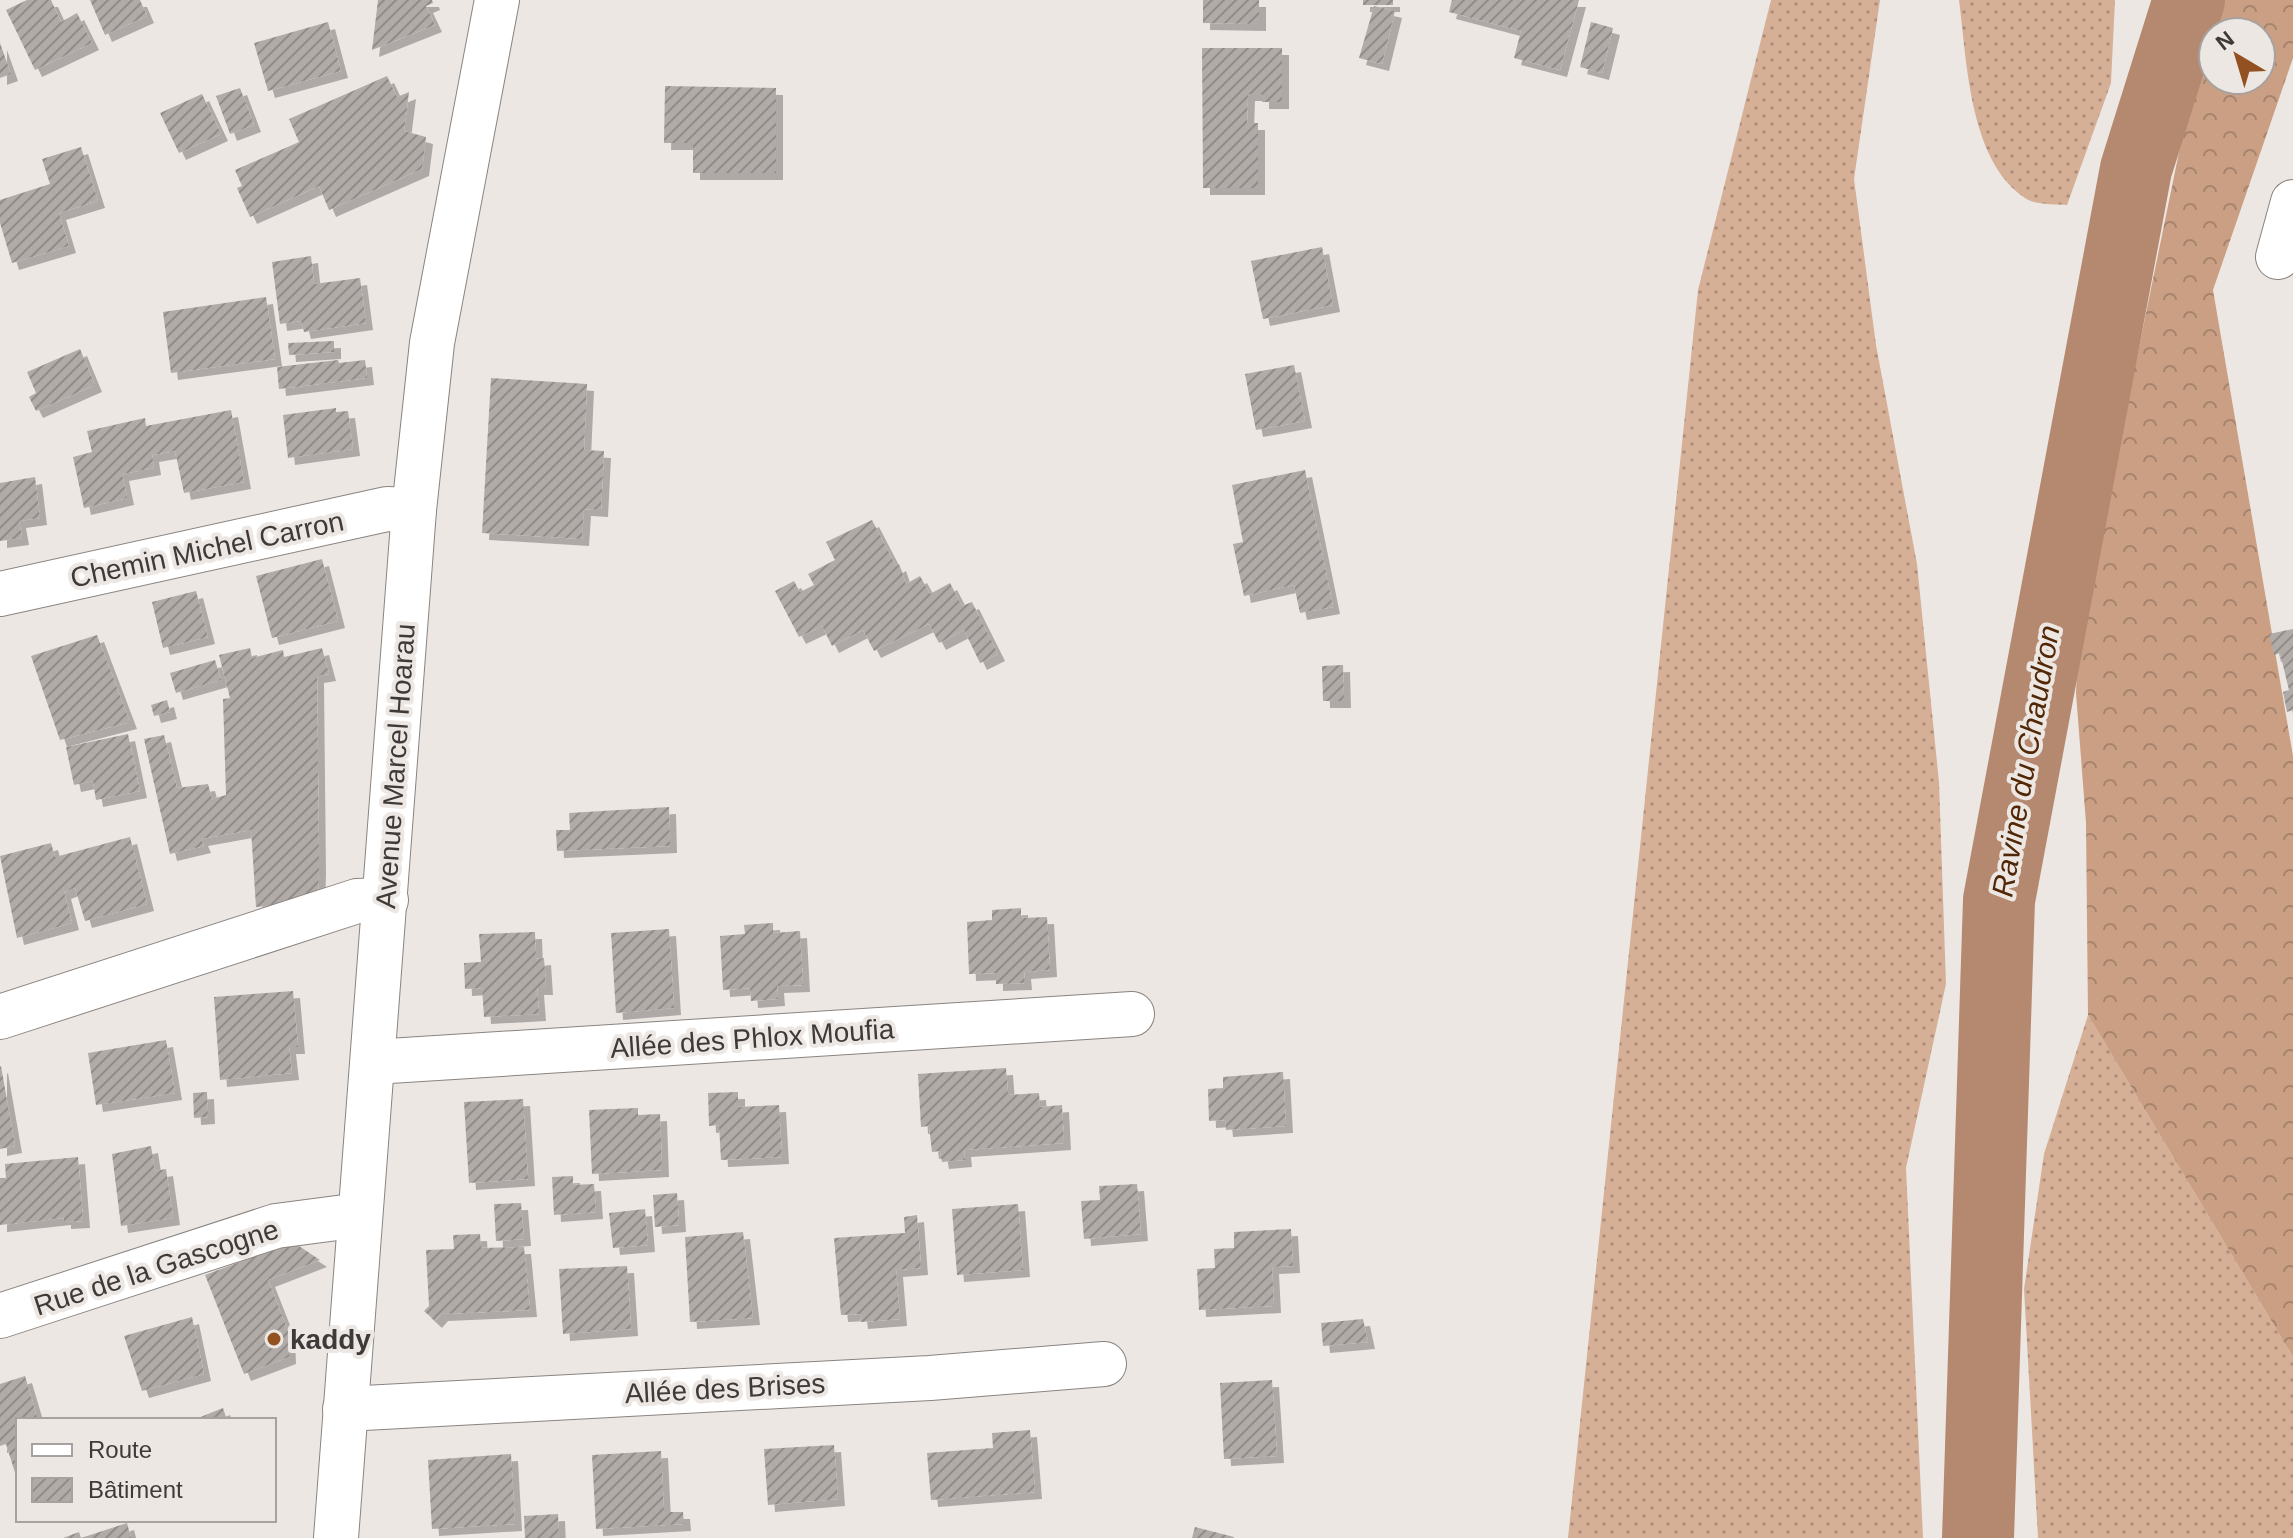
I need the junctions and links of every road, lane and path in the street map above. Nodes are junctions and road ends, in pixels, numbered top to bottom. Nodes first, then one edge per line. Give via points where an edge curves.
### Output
1 (497, 0) edge
2 (2293, 202) edge
3 (2278, 257) dead end
4 (414, 510) junction
5 (0, 594) edge
6 (386, 900) junction
7 (1132, 1014) dead end
8 (0, 1017) edge
9 (373, 1062) junction
10 (360, 1215) junction
11 (0, 1316) edge
12 (1104, 1364) dead end
13 (345, 1409) junction
14 (336, 1538) edge

1 - 4 street, Avenue Marcel Hoarau via 432,343
2 - 3 street
4 - 5 street, Chemin Michel Carron via 387,509
4 - 6 street, Avenue Marcel Hoarau
6 - 8 street via 357,901
6 - 9 street, Avenue Marcel Hoarau
7 - 9 street, Allée des Phlox Moufia
9 - 10 street, Avenue Marcel Hoarau
10 - 11 street, Rue de la Gascogne via 276,1226
10 - 13 street, Avenue Marcel Hoarau
12 - 13 street, Allée des Brises
13 - 14 street, Avenue Marcel Hoarau

